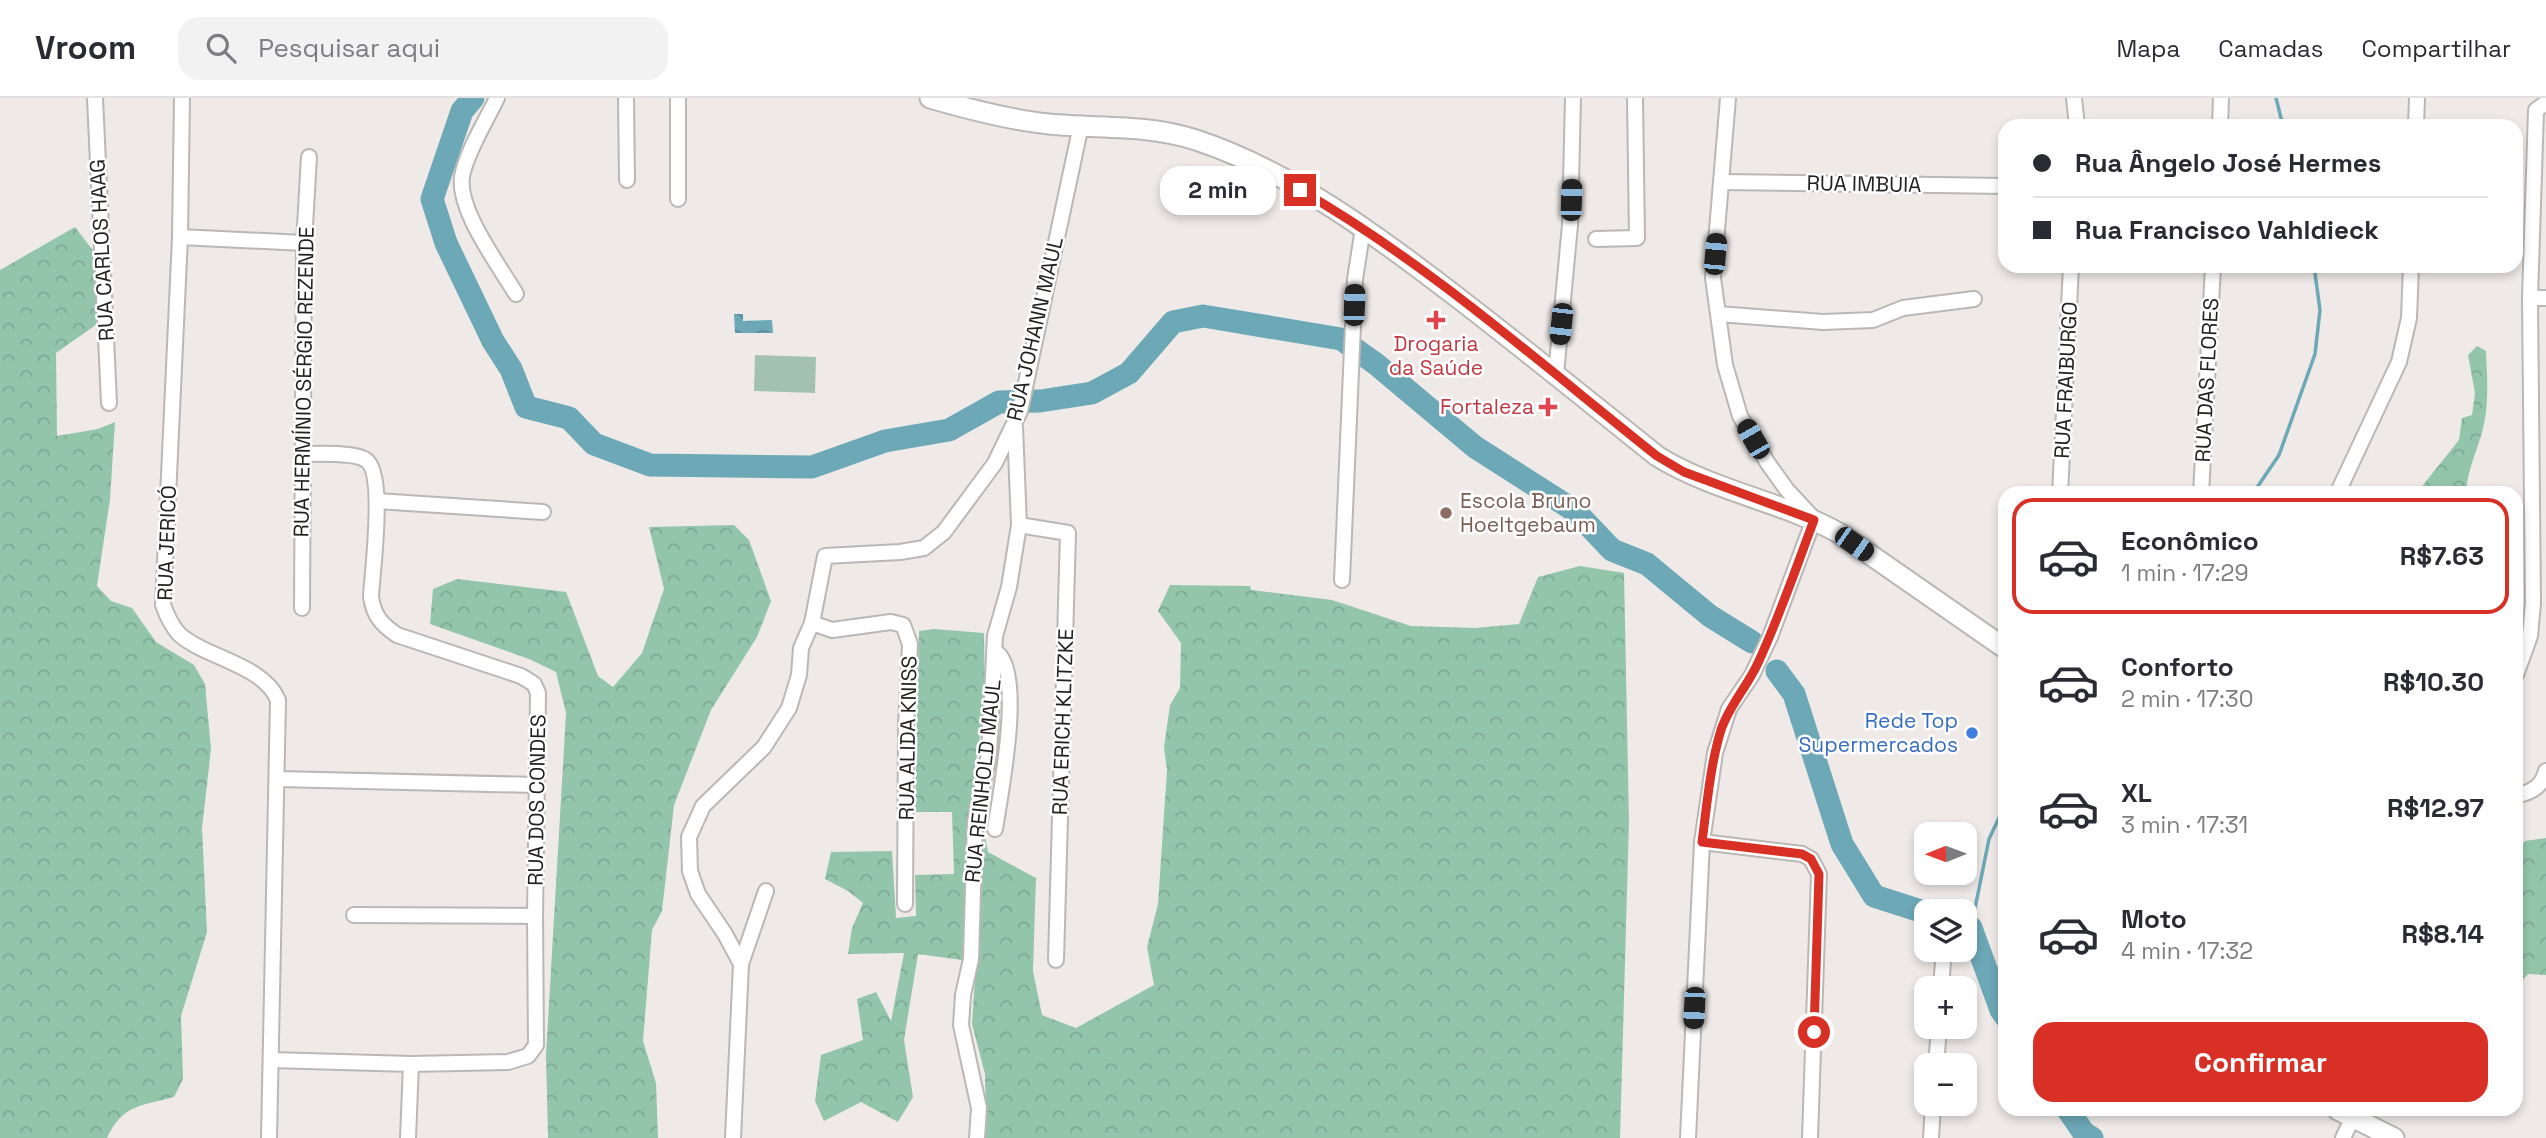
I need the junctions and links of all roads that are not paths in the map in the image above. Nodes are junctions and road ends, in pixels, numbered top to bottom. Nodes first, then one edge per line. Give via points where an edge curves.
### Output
1 (95, 98) edge
2 (182, 98) edge
3 (497, 98) edge
4 (625, 98) edge
5 (678, 98) edge
6 (930, 98) edge
7 (1573, 98) edge
8 (1635, 98) edge
9 (1728, 98) edge
10 (2074, 98) edge
11 (2221, 98) edge
12 (2417, 98) edge
13 (2541, 107) edge
14 (2076, 119) edge
15 (2220, 119) edge
16 (2416, 119) edge
17 (1081, 125) junction
18 (309, 157) dead end
19 (627, 180) dead end
20 (1722, 182) junction
21 (1998, 186) edge
22 (678, 199) dead end
23 (1363, 228) junction
24 (180, 237) junction
25 (1596, 239) dead end
26 (304, 243) junction
27 (2071, 273) edge
28 (2213, 273) edge
29 (2411, 273) edge
30 (516, 294) dead end
31 (2530, 298) junction
32 (2546, 298) edge
33 (1974, 299) dead end
34 (1718, 314) junction
35 (1556, 374) junction
36 (109, 403) dead end
37 (1017, 417) junction
38 (302, 454) junction
39 (2060, 486) edge
40 (2201, 486) edge
41 (2341, 486) edge
42 (377, 501) junction
43 (543, 512) dead end
44 (1814, 520) junction
45 (1019, 525) junction
46 (1342, 580) dead end
47 (302, 608) dead end
48 (812, 623) junction
49 (1998, 643) edge
50 (996, 652) junction
51 (2523, 656) edge
52 (2546, 771) edge
53 (277, 779) junction
54 (537, 785) junction
55 (2523, 793) edge
56 (995, 829) dead end
57 (1702, 842) junction
58 (766, 891) dead end
59 (905, 904) dead end
60 (354, 915) dead end
61 (535, 916) junction
62 (1056, 960) dead end
63 (741, 964) junction
64 (271, 1060) junction
65 (411, 1064) junction
66 (1932, 1116) edge
67 (2348, 1116) edge
68 (2356, 1116) edge
69 (269, 1138) edge
70 (408, 1138) edge
71 (733, 1138) edge
72 (978, 1138) edge
73 (1688, 1138) edge
74 (1810, 1138) edge
75 (1931, 1138) edge
76 (2343, 1138) edge
77 (2394, 1138) edge

1 - 36 street, RUA CARLOS HAAG
2 - 24 street, RUA JERICÓ
3 - 30 street via 462,174 463,195 470,216
4 - 19 street
5 - 22 street
6 - 17 main road via 1034,121
7 - 35 street via 1570,225
8 - 25 street via 1637,238
9 - 20 street
10 - 14 street
11 - 15 street
12 - 16 street
13 - 31 street
17 - 23 main road via 1144,128 1197,141 1281,178
17 - 37 street, RUA JOHANN MAUL
18 - 26 street, RUA HERMÍNIO SÉRGIO REZENDE
20 - 21 street, RUA IMBUIA
20 - 34 street via 1713,278
23 - 35 main road
23 - 46 street via 1355,279
24 - 26 street
24 - 53 street, RUA JERICÓ via 163,605 181,635 273,688 278,699
26 - 38 street, RUA HERMÍNIO SÉRGIO REZENDE
27 - 39 street, RUA FRAIBURGO
28 - 40 street, RUA DAS FLORES
29 - 41 street via 2409,318 2399,362
31 - 32 street
31 - 51 street via 2533,603
33 - 34 street via 1903,308 1873,320 1823,322
34 - 44 street via 1740,416 1766,462
35 - 44 main road via 1657,456 1684,472
37 - 45 street, RUA REINHOLD MAUL
37 - 48 street, RUA JOHANN MAUL via 995,463 935,541 901,552 825,556
38 - 42 street, RUA DOS CONDES via 367,460 374,471
38 - 47 street, RUA HERMÍNIO SÉRGIO REZENDE
42 - 43 street
42 - 54 street, RUA DOS CONDES via 374,613 397,635 534,684 538,693
44 - 49 main road
44 - 57 street via 1770,637 1721,731
45 - 50 street, RUA REINHOLD MAUL via 995,635
45 - 62 street, RUA ERICH KLITZKE via 1068,533
48 - 59 street, RUA ALIDA KNISS via 832,630 891,622 903,625 910,644
48 - 63 street via 801,648 789,708 764,747 703,806 689,837 690,871 698,894
50 - 56 street via 1006,664 1009,730
50 - 72 street, RUA REINHOLD MAUL via 989,754 974,833 971,959 961,1025 979,1108
52 - 55 street via 2543,780
53 - 54 street
53 - 64 street, RUA JERICÓ
54 - 61 street, RUA DOS CONDES
57 - 73 street
57 - 74 street via 1802,854 1811,859 1819,874
58 - 63 street
60 - 61 street
61 - 65 street, RUA DOS CONDES via 536,1045 528,1056 508,1062
63 - 71 street
64 - 65 street, RUA DOS CONDES
64 - 69 street, RUA JERICÓ
65 - 70 street
66 - 75 street
67 - 76 street
68 - 77 main road

